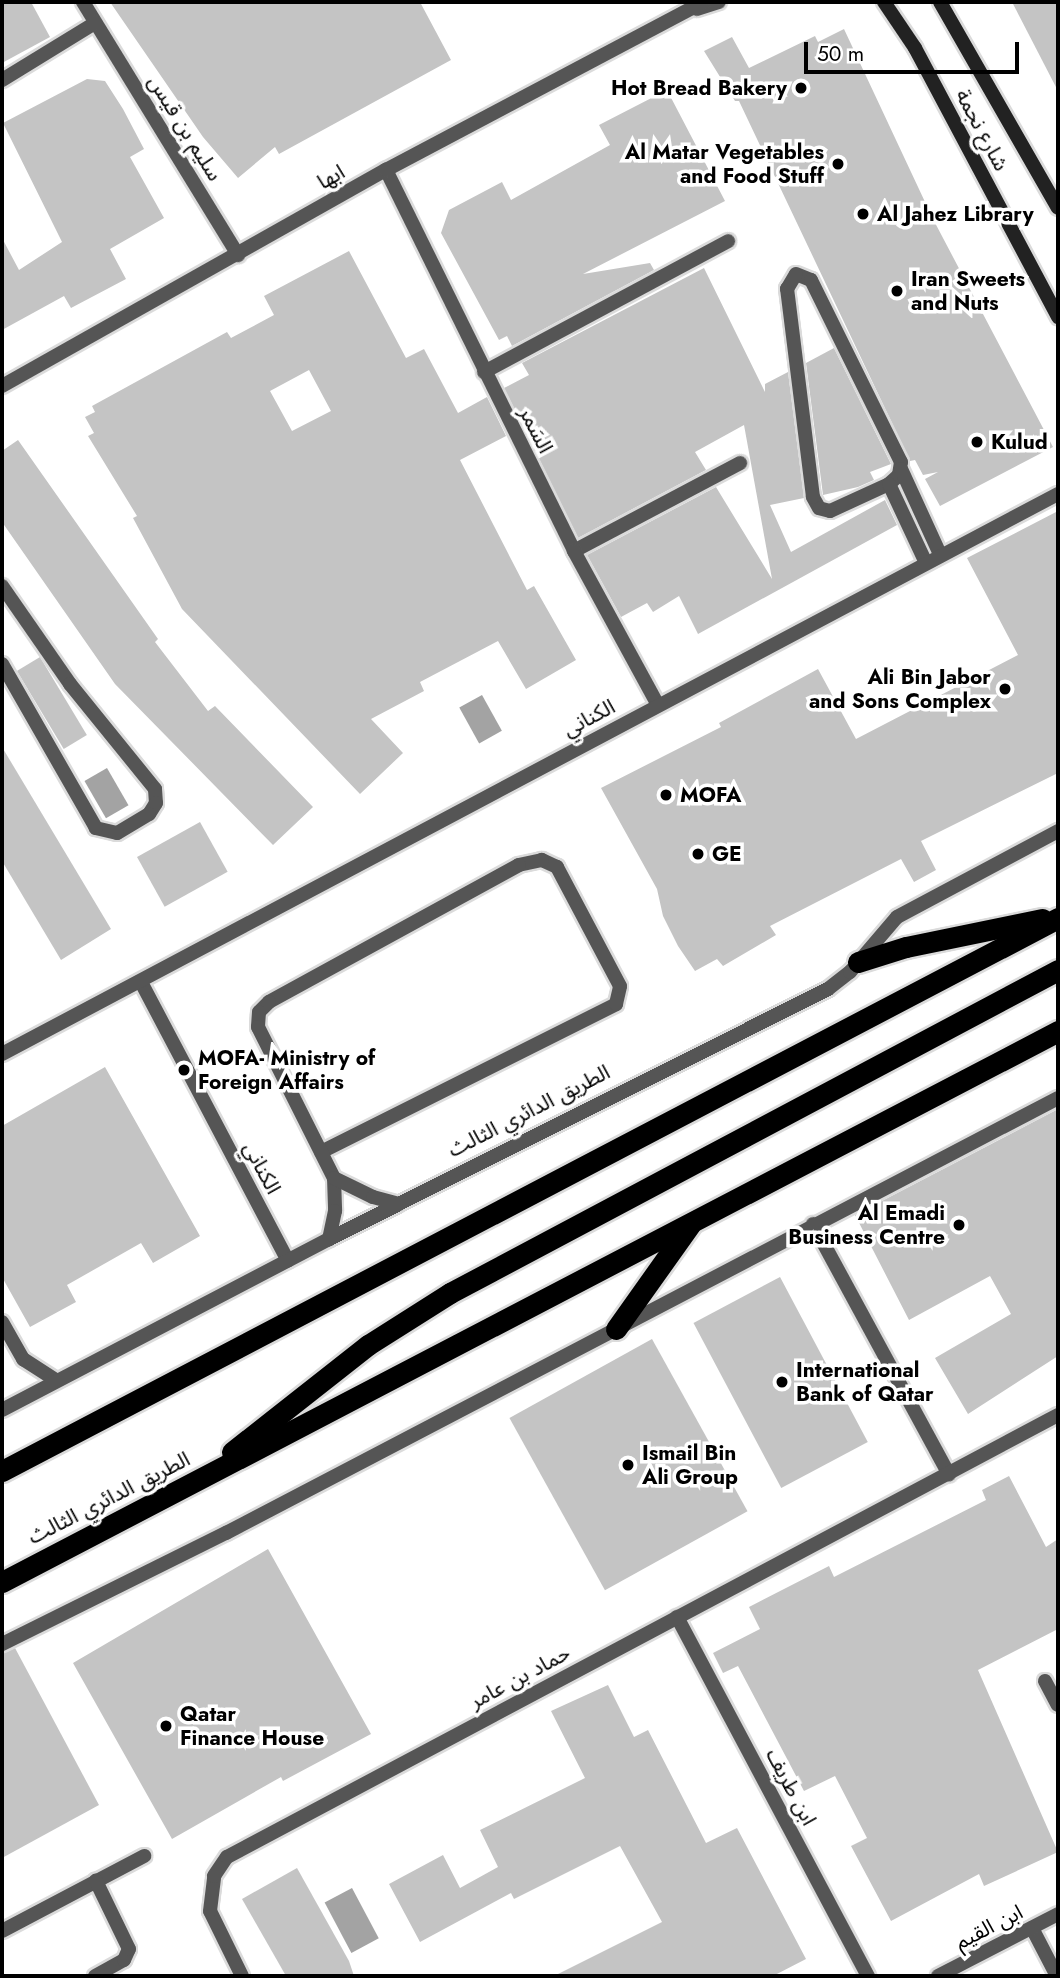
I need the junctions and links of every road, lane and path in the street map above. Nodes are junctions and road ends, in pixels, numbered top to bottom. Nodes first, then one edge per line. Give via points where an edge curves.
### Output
1 (83, 2) edge
2 (703, 2) edge
3 (719, 2) edge
4 (884, 2) edge
5 (940, 2) edge
6 (685, 13) junction
7 (95, 23) junction
8 (2, 80) edge
9 (386, 170) junction
10 (1058, 208) edge
11 (728, 241) dead end
12 (238, 255) junction
13 (1058, 317) edge
14 (484, 372) junction
15 (2, 386) edge
16 (740, 463) dead end
17 (901, 469) junction
18 (889, 484) junction
19 (1058, 494) edge
20 (574, 551) junction
21 (940, 554) junction
22 (925, 561) junction
23 (2, 586) edge
24 (2, 664) edge
25 (658, 705) junction
26 (1058, 831) edge
27 (1058, 917) edge
28 (858, 962) junction
29 (1058, 971) edge
30 (141, 982) junction
31 (1058, 1031) edge
32 (2, 1054) edge
33 (1058, 1098) edge
34 (321, 1152) junction
35 (334, 1178) junction
36 (399, 1204) junction
37 (693, 1221) junction
38 (813, 1224) junction
39 (329, 1239) junction
40 (288, 1261) junction
41 (2, 1322) edge
42 (616, 1329) junction
43 (57, 1381) junction
44 (2, 1410) edge
45 (1058, 1415) edge
46 (37, 1452) junction
47 (2, 1471) edge
48 (949, 1475) junction
49 (198, 1480) junction
50 (2, 1481) edge
51 (2, 1582) edge
52 (677, 1617) junction
53 (2, 1644) edge
54 (1045, 1681) dead end
55 (1058, 1705) edge
56 (144, 1856) dead end
57 (96, 1881) junction
58 (1058, 1914) edge
59 (1032, 1928) junction
60 (2, 1930) edge
61 (95, 1976) edge
62 (242, 1976) edge
63 (868, 1976) edge
64 (938, 1976) edge
65 (1058, 1976) edge

1 - 7 street, سليم بن قيس
2 - 6 street, ابها
3 - 6 street, ابها
4 - 13 main road, شارع نجمة via 915,48
5 - 10 main road, شارع نجمة
6 - 9 street, ابها
7 - 8 street
7 - 12 street, سليم بن قيس
9 - 12 street, ابها
9 - 14 street, السَمر
11 - 14 street
12 - 15 street, ابها
14 - 20 street, السَمر
16 - 20 street
17 - 18 street
17 - 18 street via 900,455 811,281 796,274 787,289 815,503 824,510 836,510
17 - 21 street
18 - 22 street
19 - 21 street, الكناني
20 - 25 street, السَمر
21 - 22 street, الكناني
22 - 25 street, الكناني
23 - 24 street via 70,684 155,789 156,803 149,814 117,833 96,828
25 - 30 street, الكناني
26 - 28 street, الطريق الدائري الثالث via 897,917
27 - 28 highway via 918,944
27 - 46 highway
28 - 36 street, الطريق الدائري الثالث via 828,989
29 - 49 highway via 450,1293 317,1383
30 - 32 street, الكناني
30 - 40 street, الكناني
31 - 37 highway, الطريق الدائري الثالث
33 - 38 street
34 - 34 street via 258,1027 263,1006 519,865 542,860 557,867 620,986 616,1004
34 - 35 street
35 - 36 street
35 - 39 street via 335,1210
36 - 39 street, الطريق الدائري الثالث
37 - 42 highway
37 - 49 highway, الطريق الدائري الثالث
38 - 42 street
38 - 48 street
39 - 40 street, الطريق الدائري الثالث
40 - 43 street, الطريق الدائري الثالث
41 - 43 street via 23,1359
42 - 53 street
43 - 44 street, الطريق الدائري الثالث
45 - 48 street, حماد بن عامر
46 - 47 highway
46 - 50 highway
48 - 52 street, حماد بن عامر
49 - 51 highway, الطريق الدائري الثالث
52 - 62 street, حماد بن عامر via 227,1857 214,1876 210,1911
52 - 63 street, ابن طريف
54 - 55 street
56 - 57 street
57 - 60 street
57 - 61 street via 129,1949 124,1961
58 - 59 street, ابن القيم
59 - 64 street, ابن القيم
59 - 65 street

